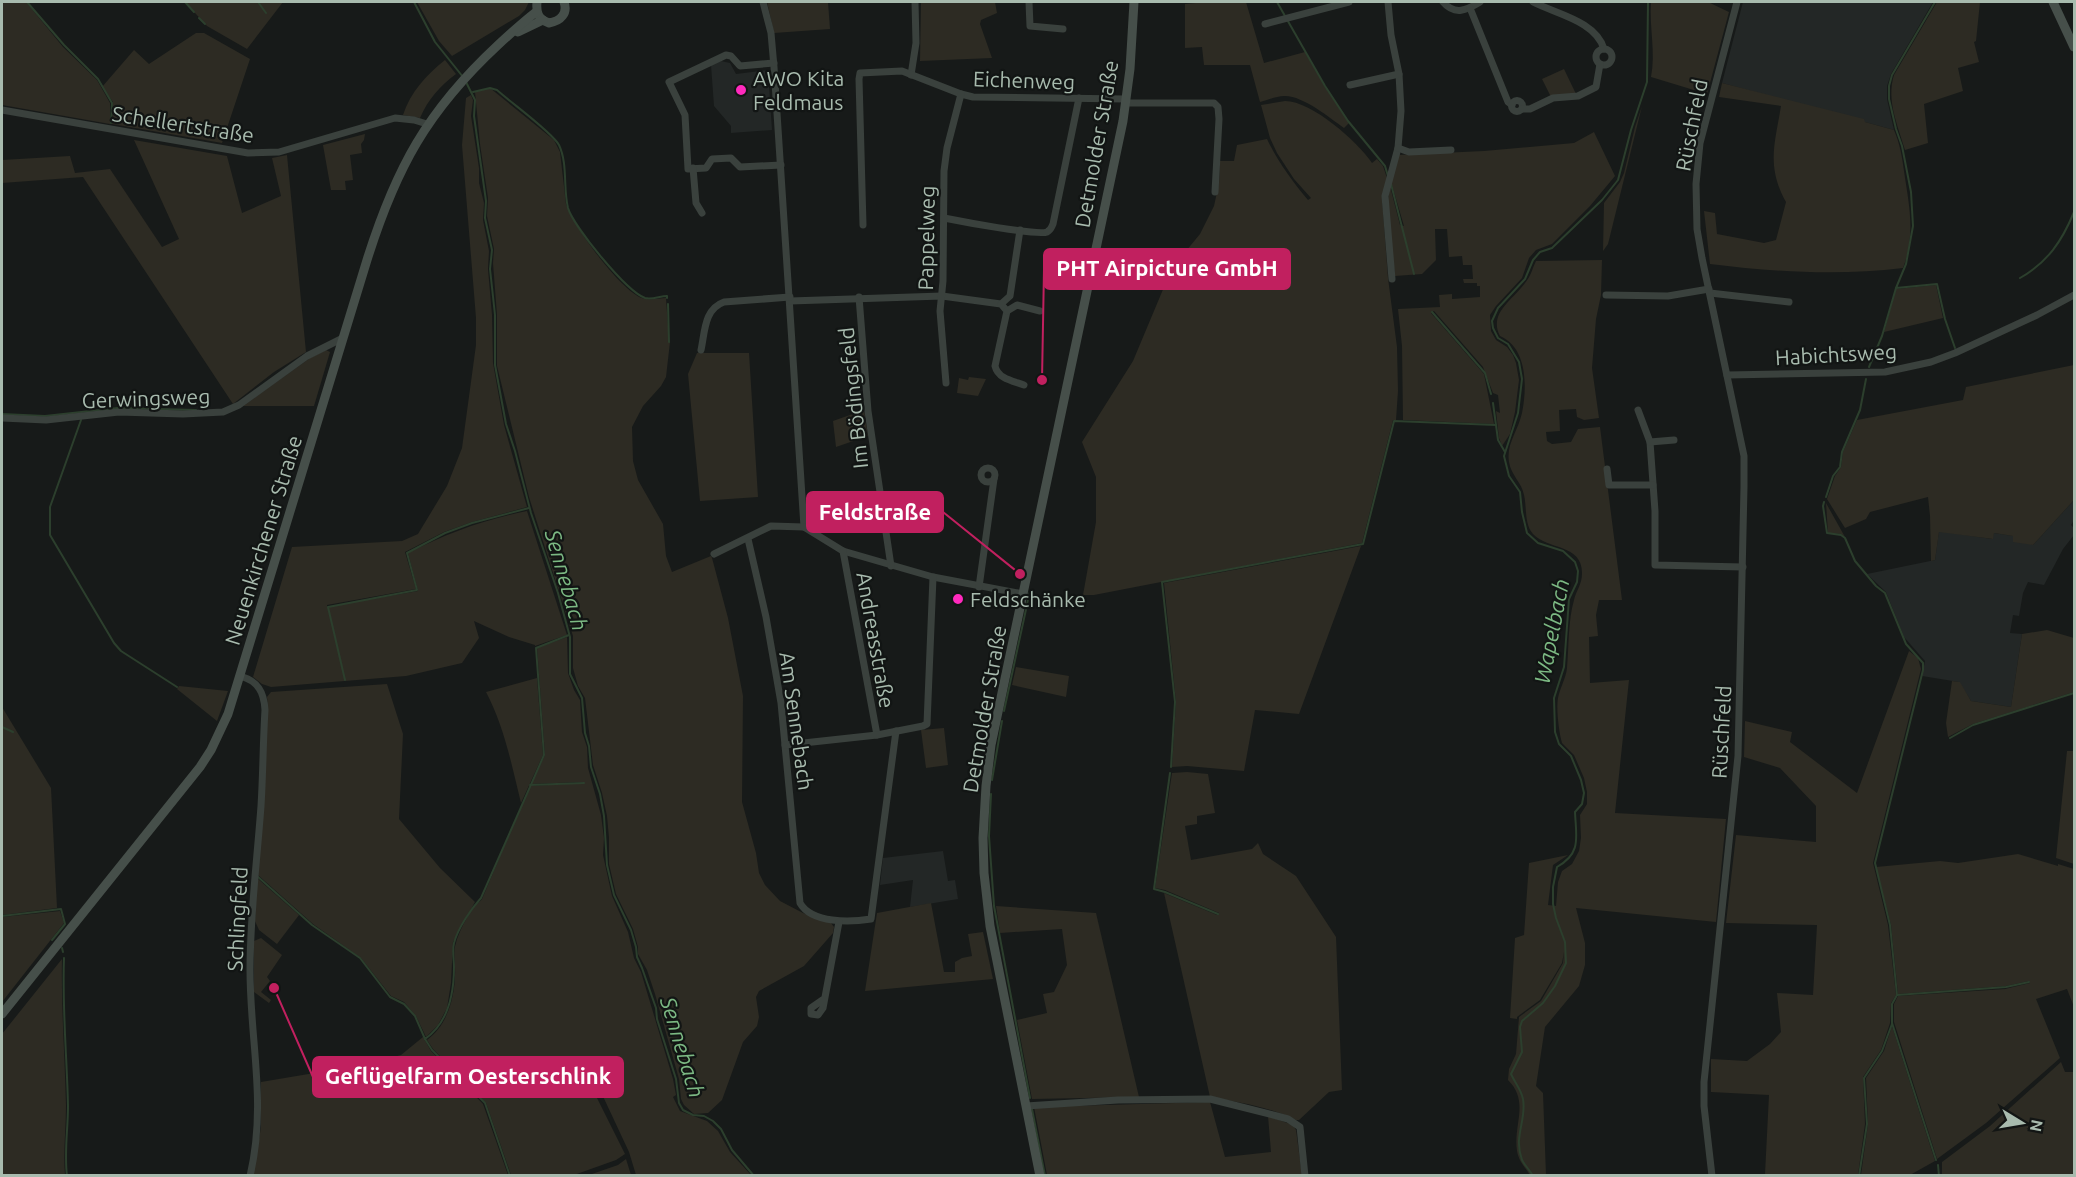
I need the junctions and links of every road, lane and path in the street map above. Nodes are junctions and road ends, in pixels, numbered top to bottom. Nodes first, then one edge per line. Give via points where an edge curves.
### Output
1 (564, 2) edge
2 (763, 2) edge
3 (915, 2) edge
4 (1029, 2) edge
5 (1134, 2) edge
6 (1349, 2) edge
7 (1388, 2) edge
8 (1443, 2) edge
9 (1480, 2) edge
10 (1533, 2) edge
11 (1737, 2) edge
12 (2053, 2) edge
13 (537, 7) edge
14 (1470, 8) junction
15 (543, 20) junction
16 (1265, 24) dead end
17 (1063, 28) dead end
18 (498, 45) junction
19 (2074, 47) edge
20 (1604, 49) junction
21 (774, 63) junction
22 (1600, 64) junction
23 (1399, 74) junction
24 (911, 75) junction
25 (1350, 85) dead end
26 (961, 94) junction
27 (1079, 98) junction
28 (1126, 101) junction
29 (2, 110) edge
30 (427, 124) junction
31 (1398, 148) junction
32 (1451, 150) dead end
33 (781, 165) junction
34 (693, 168) junction
35 (1215, 192) dead end
36 (702, 213) dead end
37 (944, 218) junction
38 (863, 225) dead end
39 (1020, 230) junction
40 (1392, 279) dead end
41 (1709, 291) junction
42 (1606, 295) dead end
43 (2074, 295) edge
44 (942, 296) junction
45 (859, 297) junction
46 (790, 299) junction
47 (1790, 302) dead end
48 (1005, 308) junction
49 (1040, 311) dead end
50 (343, 338) junction
51 (700, 350) dead end
52 (1727, 375) junction
53 (946, 383) dead end
54 (1024, 385) dead end
55 (1638, 410) dead end
56 (2, 418) edge
57 (1674, 440) dead end
58 (1650, 442) junction
59 (1607, 469) dead end
60 (994, 479) dead end
61 (1653, 485) junction
62 (804, 527) junction
63 (748, 539) junction
64 (843, 551) junction
65 (714, 554) dead end
66 (891, 566) junction
67 (1743, 567) junction
68 (933, 577) junction
69 (979, 587) junction
70 (1023, 594) junction
71 (240, 676) junction
72 (896, 731) junction
73 (877, 735) junction
74 (785, 745) junction
75 (839, 922) junction
76 (824, 999) dead end
77 (2, 1014) edge
78 (1026, 1106) junction
79 (250, 1176) edge
80 (1040, 1176) edge
81 (1305, 1176) edge
82 (1712, 1176) edge

1 - 15 street, Neuenkirchener Straße via 565,13 561,18 549,23
2 - 21 street
3 - 24 street via 916,43
4 - 17 street via 1030,26
5 - 28 street, Detmolder Straße
6 - 16 street
7 - 23 street
8 - 14 street via 1455,10
9 - 14 street
10 - 20 street via 1589,29
11 - 41 street, Rüschfeld via 1698,153 1697,229
12 - 19 street
13 - 15 street
13 - 18 street, Neuenkirchener Straße
14 - 22 street via 1516,112 1553,98 1578,96 1596,87
15 - 18 street, Neuenkirchener Straße
18 - 30 street, Neuenkirchener Straße
20 - 22 street via 1596,55
20 - 22 street via 1612,59
21 - 33 street
21 - 34 street via 741,66 726,55 669,82 685,115 688,169
23 - 25 street
23 - 31 street
24 - 26 street, Eichenweg
24 - 38 street, Eichenweg via 902,71 860,73
26 - 27 street, Eichenweg via 987,98
26 - 37 street, Pappelweg via 947,148
27 - 28 street, Eichenweg
27 - 39 street via 1050,231
28 - 35 street, Eichenweg via 1214,103 1218,107
28 - 70 street, Detmolder Straße
29 - 30 street, Schellertstraße via 256,153 279,152 395,118
30 - 50 street, Neuenkirchener Straße via 399,172 383,210
31 - 32 street via 1409,152
31 - 40 street via 1385,208
33 - 34 street via 740,167 731,158 712,159 706,168
33 - 46 street
34 - 36 street via 696,203
37 - 39 street
37 - 44 street, Pappelweg
39 - 48 street
41 - 42 street via 1668,296
41 - 47 street
41 - 52 street, Rüschfeld
43 - 52 street, Habichtsweg via 1977,344 1931,362 1885,372
44 - 45 street
44 - 48 street
44 - 53 street, Pappelweg
45 - 46 street
45 - 66 street, Im Bödingsfeld via 868,411
46 - 51 street via 715,305 709,312
46 - 62 street
48 - 49 street via 1017,305
48 - 54 street via 995,366 1000,376
50 - 56 street, Gerwingsweg via 307,356 239,405 223,412 119,412 46,420
50 - 71 street, Neuenkirchener Straße
52 - 67 street, Rüschfeld via 1744,456
55 - 58 street
57 - 58 street
58 - 61 street
59 - 61 street via 1609,485
60 - 69 street
61 - 67 street via 1655,565
62 - 63 street via 771,526
62 - 64 street
63 - 65 street
63 - 74 street, Am Sennebach via 781,703
64 - 66 street
64 - 73 street, Andreasstraße
66 - 68 street
67 - 82 street, Rüschfeld via 1738,756 1704,1082
68 - 69 street
68 - 72 street via 929,719 923,726
69 - 70 street
70 - 78 street, Detmolder Straße via 991,745 983,838 990,926
71 - 77 street, Neuenkirchener Straße via 222,730 200,767
71 - 79 street, Schlingfeld via 250,679 261,690 265,710 250,968 259,1095
72 - 73 street, Andreasstraße
72 - 75 street, Am Sennebach via 871,919
73 - 74 street, Andreasstraße
74 - 75 street, Am Sennebach via 800,903 811,913
75 - 76 street
78 - 80 street, Detmolder Straße
78 - 81 street via 1118,1100 1210,1100 1238,1105 1288,1119 1300,1127

